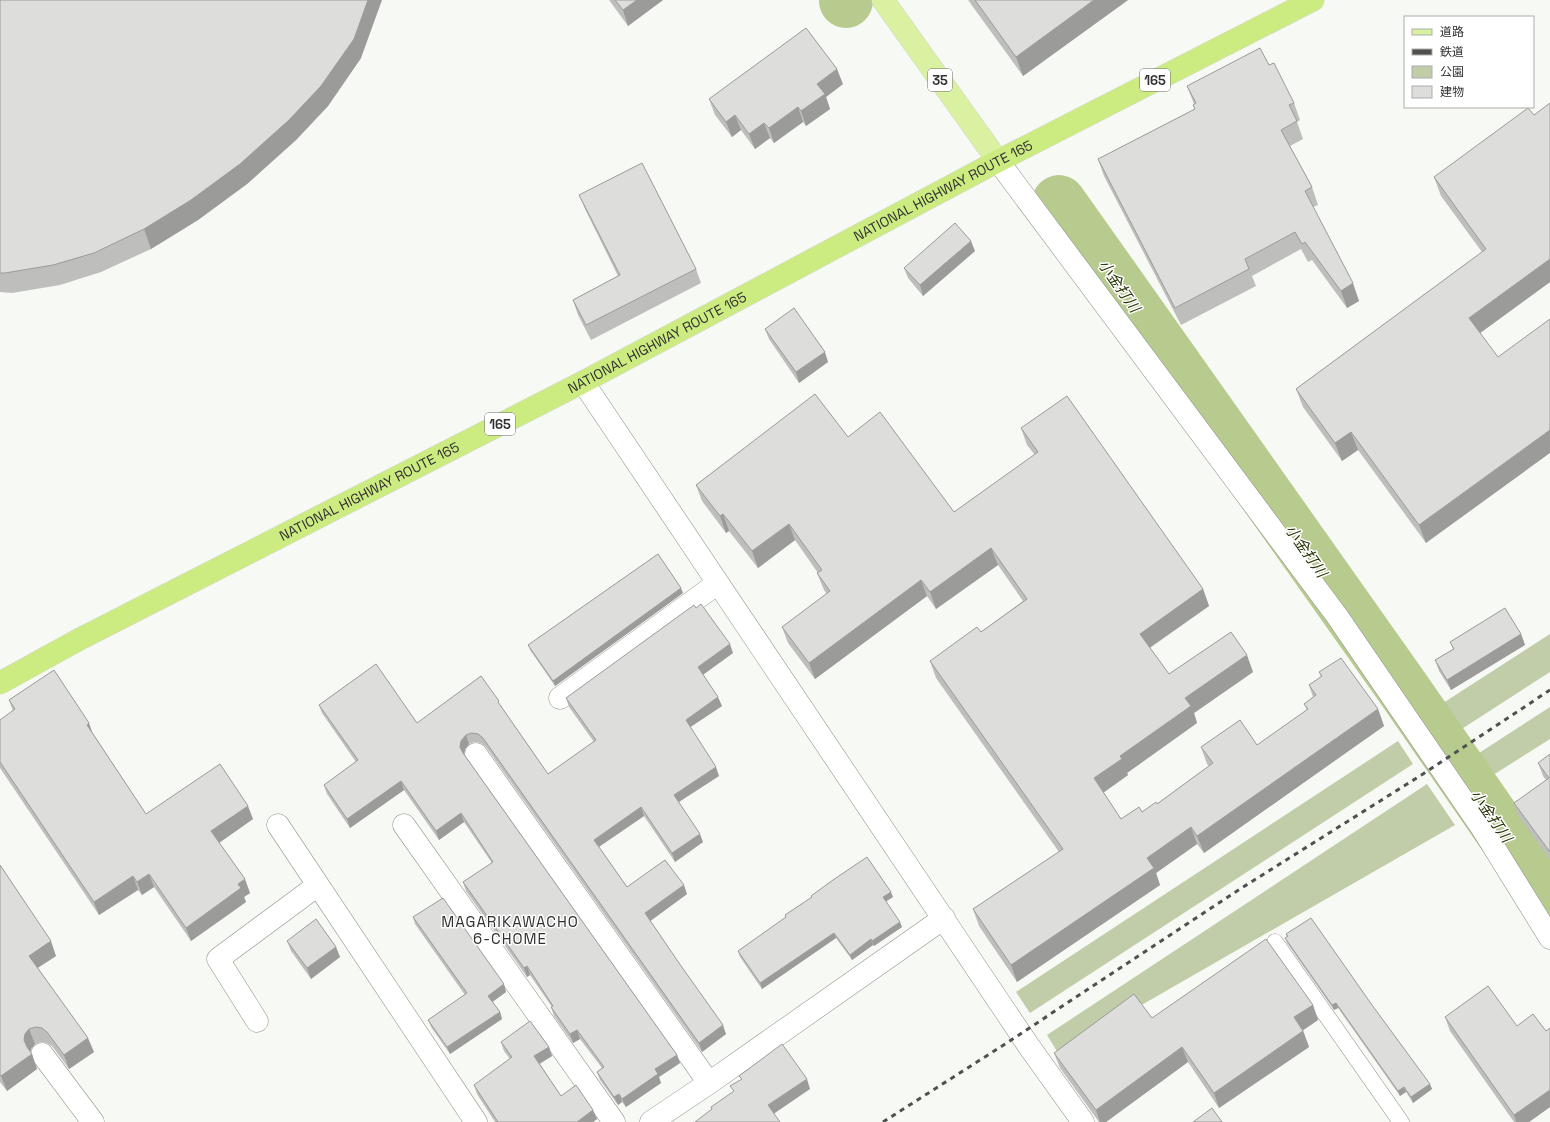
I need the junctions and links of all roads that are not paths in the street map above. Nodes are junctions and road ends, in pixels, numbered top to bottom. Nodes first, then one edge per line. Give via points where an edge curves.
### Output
1 (883, 0) edge
2 (1313, 0) edge
3 (998, 160) junction
4 (583, 382) junction
5 (718, 583) junction
6 (0, 683) edge
7 (560, 698) dead end
8 (476, 754) dead end
9 (278, 825) dead end
10 (404, 825) dead end
11 (318, 885) junction
12 (944, 918) junction
13 (1550, 938) edge
14 (1275, 942) dead end
15 (257, 1021) dead end
16 (42, 1054) dead end
17 (709, 1083) junction
18 (93, 1122) edge
19 (476, 1122) edge
20 (614, 1122) edge
21 (651, 1122) edge
22 (1083, 1122) edge
23 (1401, 1122) edge

1 - 3 main road, 35
2 - 3 highway, NATIONAL HIGHWAY ROUTE 165 / 165
3 - 4 highway, NATIONAL HIGHWAY ROUTE 165 / 165
3 - 13 street via 1337,616 1482,828
4 - 5 street
4 - 6 highway, NATIONAL HIGHWAY ROUTE 165 / 165 via 78,640
5 - 7 street
5 - 12 street
8 - 17 street
9 - 11 street
10 - 20 street
11 - 15 street via 218,959
11 - 19 street
12 - 17 street
12 - 22 street via 1028,1045
14 - 23 lane
16 - 18 street
17 - 21 street

